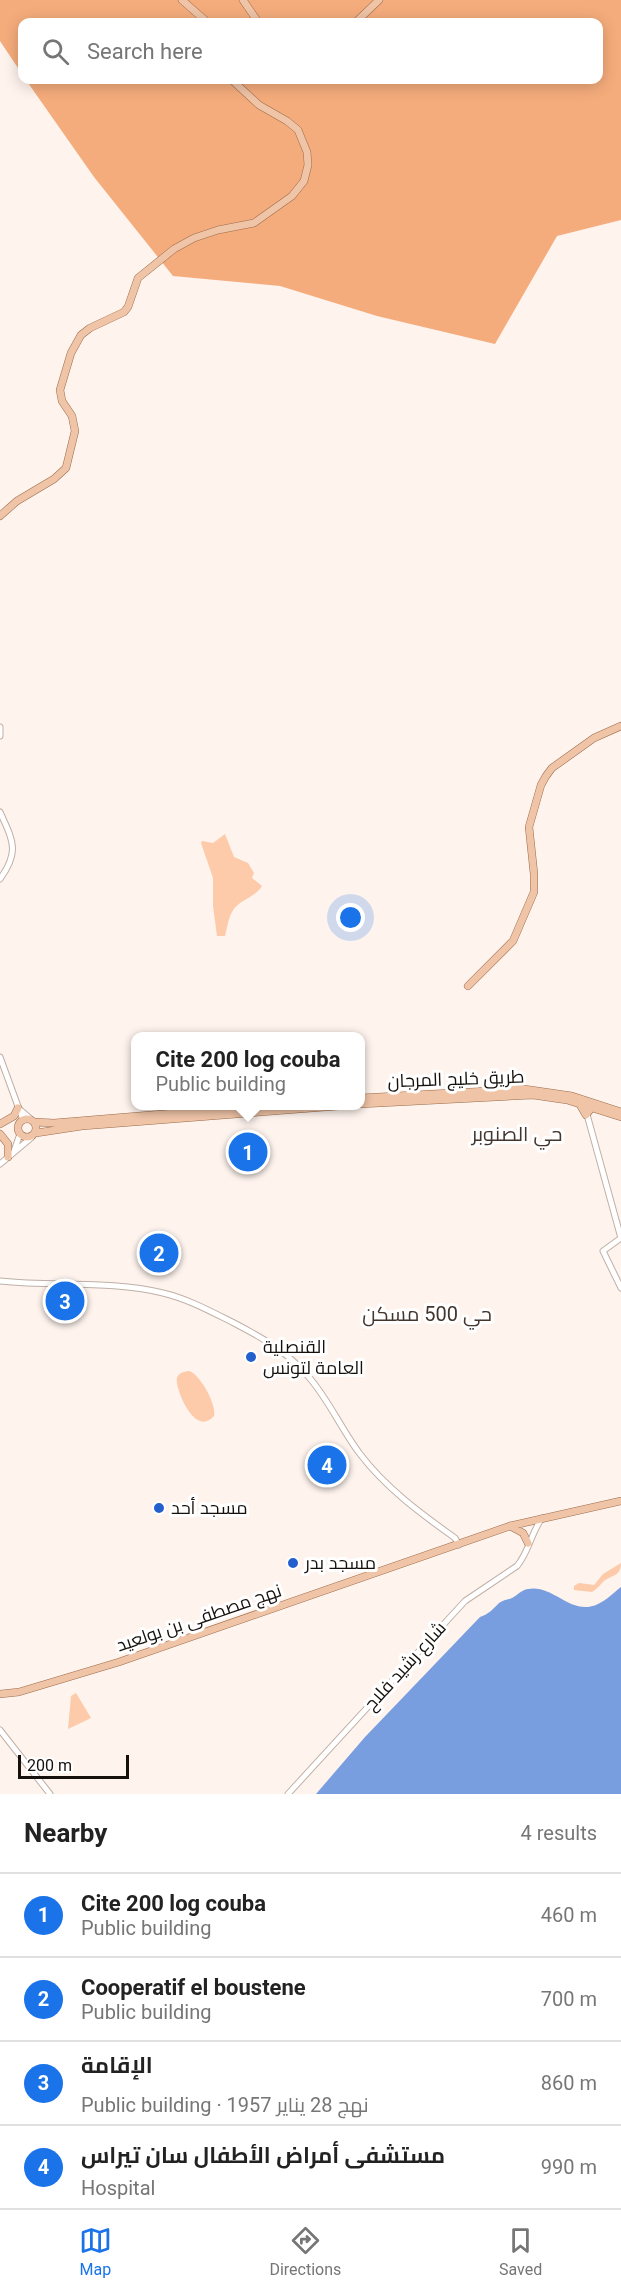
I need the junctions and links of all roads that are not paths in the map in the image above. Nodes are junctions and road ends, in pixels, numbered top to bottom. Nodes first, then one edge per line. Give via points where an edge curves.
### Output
1 (182, 0) edge
2 (243, 0) edge
3 (379, 0) edge
4 (204, 18) edge
5 (255, 18) edge
6 (360, 18) edge
7 (236, 84) edge
8 (0, 516) edge
9 (621, 726) edge
10 (0, 727) edge
11 (0, 736) edge
12 (0, 812) edge
13 (0, 879) edge
14 (468, 986) dead end
15 (0, 1058) edge
16 (365, 1098) edge
17 (365, 1104) edge
18 (586, 1104) junction
19 (18, 1108) junction
20 (211, 1110) edge
21 (287, 1110) edge
22 (621, 1112) edge
23 (586, 1115) junction
24 (621, 1117) edge
25 (21, 1121) junction
26 (34, 1121) junction
27 (0, 1125) edge
28 (20, 1133) junction
29 (0, 1134) edge
30 (34, 1135) junction
31 (11, 1155) junction
32 (0, 1164) edge
33 (2, 1282) edge
34 (621, 1288) edge
35 (621, 1501) edge
36 (540, 1518) junction
37 (510, 1526) junction
38 (459, 1545) junction
39 (528, 1545) junction
40 (0, 1694) edge
41 (0, 1730) edge
42 (50, 1794) edge
43 (288, 1794) edge

1 - 4 main road
2 - 5 main road
3 - 6 main road
7 - 8 main road via 259,105 298,130 307,152 304,181 292,196 254,223 218,230 174,249 138,278 124,312 81,335 71,352 60,390 75,431 68,462 58,477
9 - 14 main road via 594,738 546,776 529,827 534,892 513,941
10 - 11 street
12 - 13 street via 12,837 14,852
15 - 19 street
16 - 18 main road, طريق خليج المرجان via 524,1089 563,1094
17 - 18 main road, طريق خليج المرجان via 532,1095
18 - 22 main road, طريق خليج المرجان
18 - 23 main road
18 - 23 main road
18 - 24 main road, طريق خليج المرجان
19 - 25 street
19 - 26 street
19 - 27 main road via 14,1116
20 - 26 main road via 54,1123
21 - 30 main road via 81,1126
23 - 34 street via 621,1238 603,1251
25 - 26 main road
25 - 27 main road
25 - 28 main road
26 - 30 main road
28 - 29 main road
28 - 30 main road via 25,1138
28 - 31 street
29 - 31 main road
30 - 31 street
31 - 32 street
33 - 38 street via 97,1285 162,1293 215,1313 269,1342 314,1383 378,1475
35 - 36 main road, نهج مصطفى بن بولعيد
36 - 37 main road, نهج مصطفى بن بولعيد
36 - 39 street, شارع رشيد فلاح
37 - 38 main road, نهج مصطفى بن بولعيد
37 - 39 main road via 521,1530
38 - 40 main road, نهج مصطفى بن بولعيد via 119,1662 19,1692
39 - 43 street, شارع رشيد فلاح via 515,1569 465,1601
41 - 42 street

